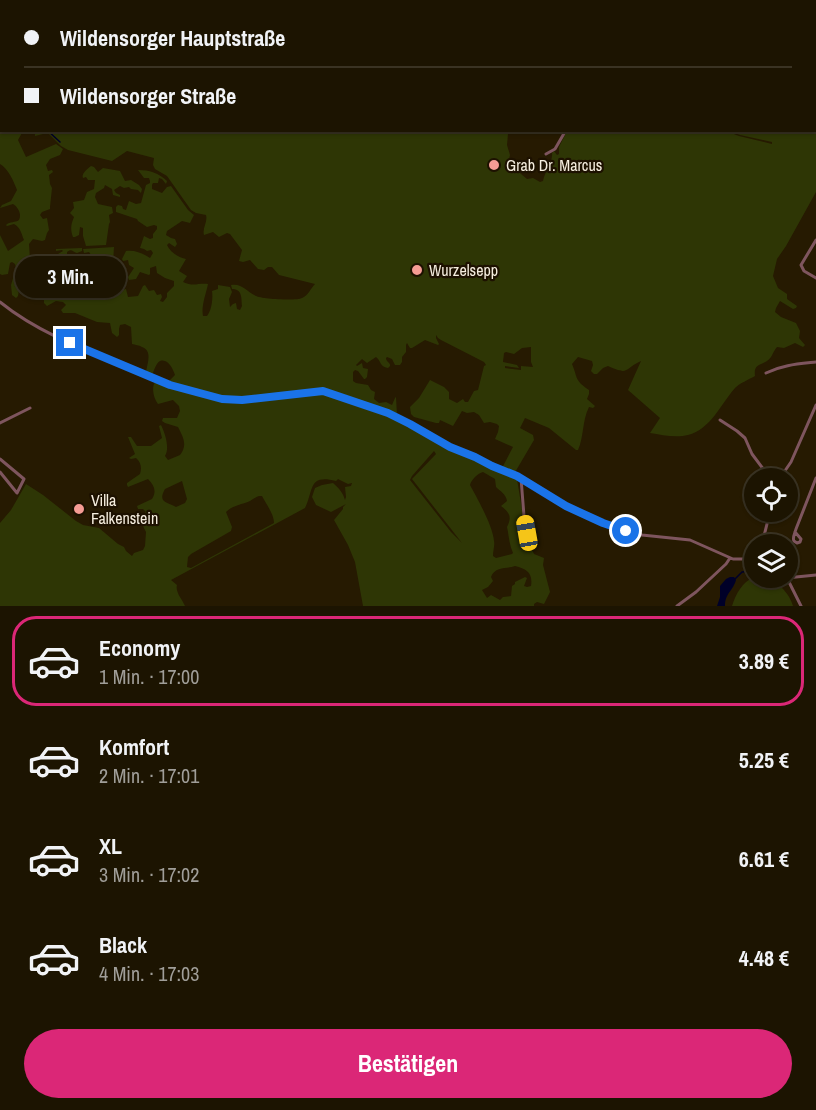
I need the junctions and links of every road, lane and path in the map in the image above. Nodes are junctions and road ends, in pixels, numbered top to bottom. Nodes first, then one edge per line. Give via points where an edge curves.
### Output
1 (565, 132) edge
2 (546, 154) dead end
3 (816, 240) edge
4 (816, 278) edge
5 (0, 302) edge
6 (816, 362) edge
7 (766, 373) dead end
8 (816, 405) edge
9 (30, 408) dead end
10 (720, 420) dead end
11 (0, 423) edge
12 (0, 459) edge
13 (762, 468) edge
14 (786, 468) edge
15 (0, 472) edge
16 (520, 478) junction
17 (816, 478) edge
18 (795, 532) dead end
19 (529, 544) dead end
20 (730, 558) junction
21 (744, 559) edge
22 (816, 575) edge
23 (798, 577) edge
24 (790, 588) edge
25 (677, 606) edge
26 (801, 606) edge

1 - 2 street via 559,145
3 - 4 street via 801,265
5 - 16 street via 51,334 170,385 233,400 323,391 399,418 450,447
6 - 7 street via 792,364
8 - 14 street
9 - 11 street
10 - 13 street via 745,438
12 - 15 street via 24,479 17,493
16 - 19 street
16 - 20 street via 566,506 611,526 642,536 690,540
17 - 18 street
20 - 21 street
20 - 25 street
22 - 23 street
24 - 26 street

